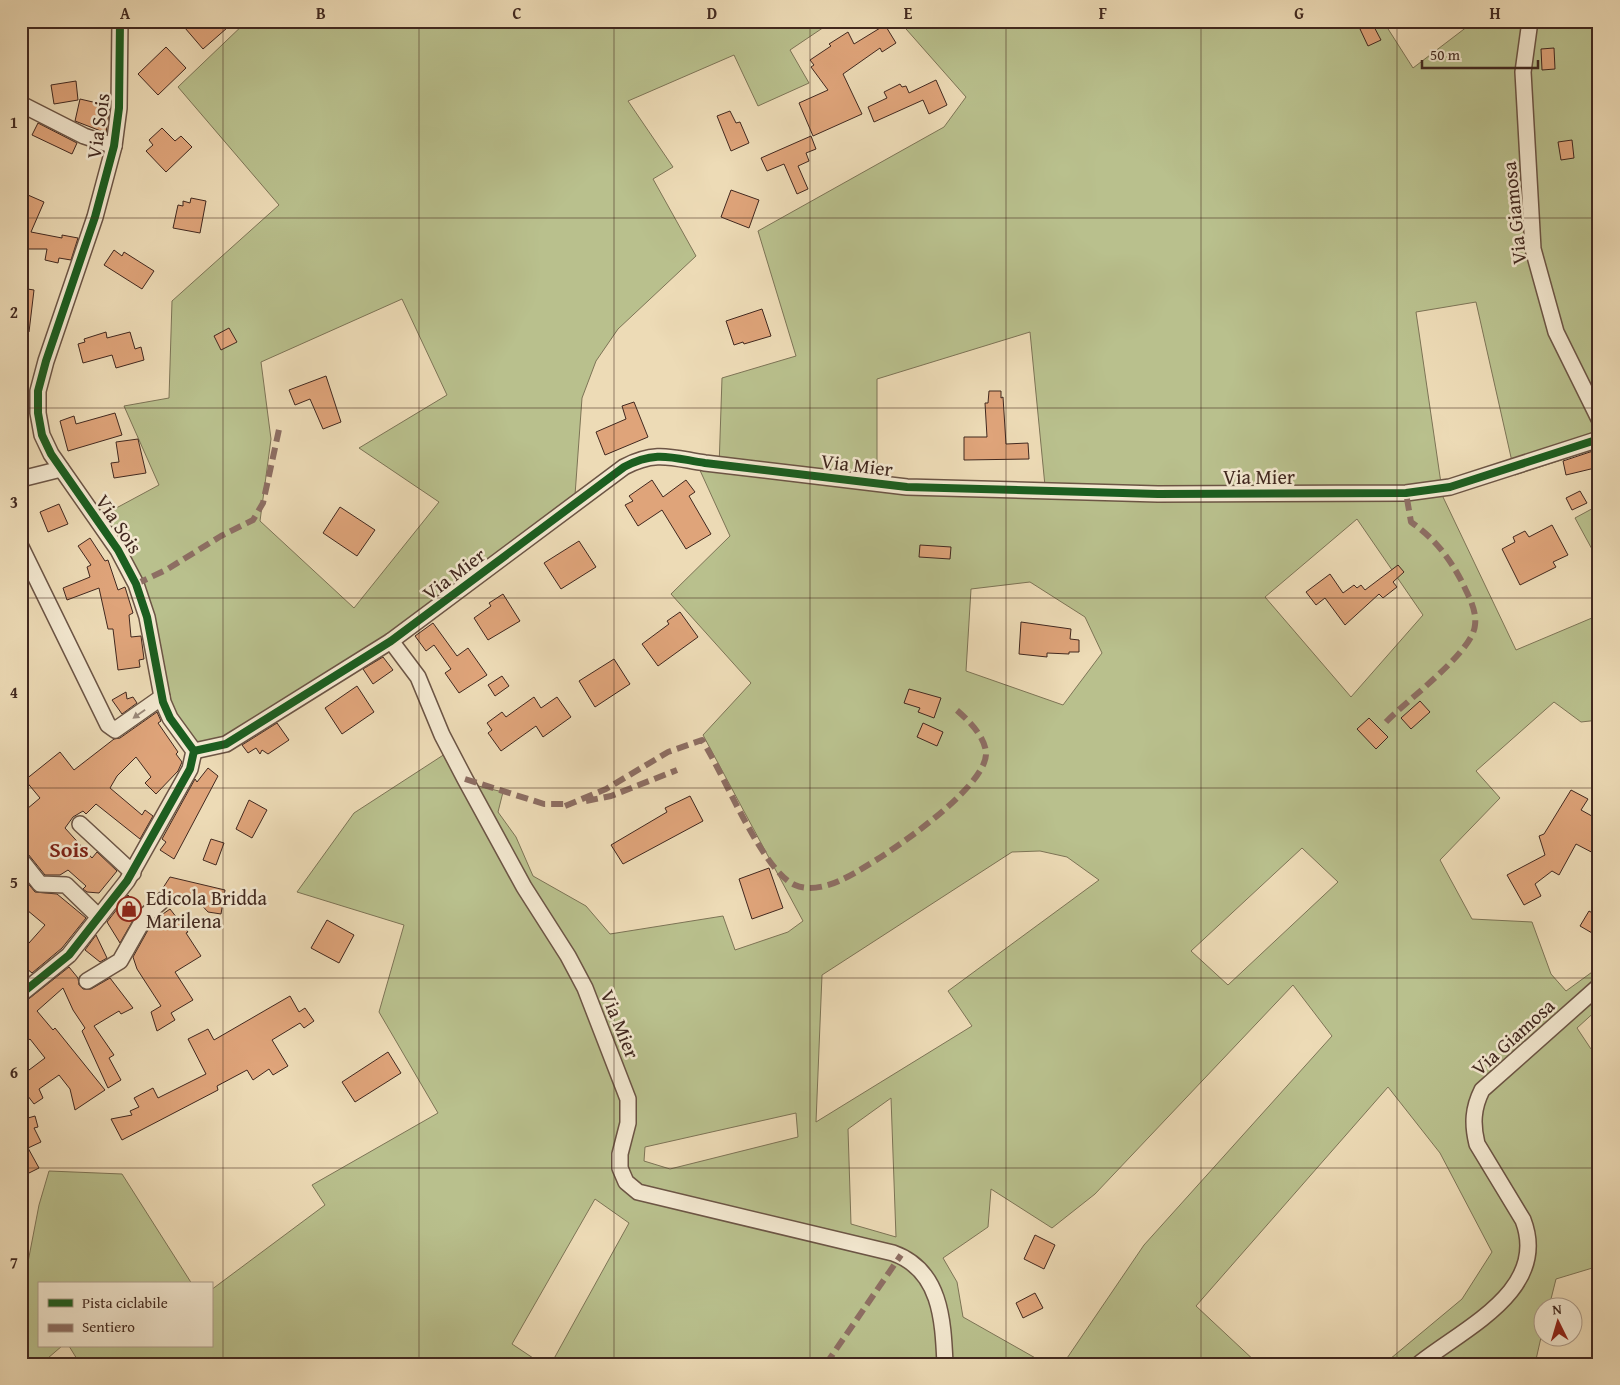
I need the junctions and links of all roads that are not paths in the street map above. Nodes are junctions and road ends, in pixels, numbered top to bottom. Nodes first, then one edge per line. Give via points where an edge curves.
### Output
1 (120, 21) edge
2 (1530, 21) edge
3 (21, 104) edge
4 (114, 146) junction
5 (1599, 419) edge
6 (1599, 438) edge
7 (61, 469) junction
8 (21, 479) edge
9 (21, 548) edge
10 (391, 641) junction
11 (162, 697) junction
12 (194, 751) junction
13 (80, 824) dead end
14 (21, 860) edge
15 (133, 873) junction
16 (163, 900) dead end
17 (99, 917) junction
18 (87, 981) dead end
19 (1599, 986) edge
20 (21, 994) edge
21 (946, 1364) edge
22 (1418, 1364) edge

1 - 4 street, Via Sois via 120,108
2 - 5 street, Via Giamosa via 1523,72 1533,249 1556,332
3 - 4 street via 84,136
4 - 7 street, Via Sois via 96,217 38,391 42,435
6 - 10 street, Via Mier via 1450,487 1406,493 1158,494 907,487 705,463 674,456 653,456 624,467
7 - 8 street
7 - 11 street, Via Sois via 129,568 144,608
11 -> 9 street via 116,730 108,725
10 - 12 street, Via Mier via 226,744
10 - 21 street, Via Mier via 418,677 465,779 524,887 585,988 628,1099 628,1123 620,1154 620,1168 626,1182 638,1192 901,1256 917,1265 930,1284 943,1322
11 - 12 street, Via Sois via 170,718
12 - 15 street via 190,769
13 - 15 street
14 - 17 street via 40,884 66,885
15 - 17 street
16 - 18 street via 146,915 120,961
17 - 20 street via 69,955
19 - 22 street, Via Giamosa via 1482,1090 1476,1102 1473,1130 1477,1144 1523,1220 1529,1243 1527,1262 1521,1278 1503,1302

